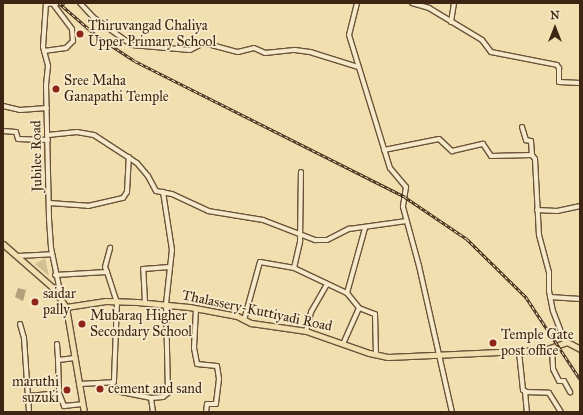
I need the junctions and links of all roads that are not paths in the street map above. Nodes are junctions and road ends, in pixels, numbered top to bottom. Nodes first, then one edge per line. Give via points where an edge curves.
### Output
1 (46, 3) edge
2 (62, 3) edge
3 (80, 3) edge
4 (356, 3) edge
5 (412, 3) edge
6 (454, 3) edge
7 (54, 5) junction
8 (451, 22) junction
9 (44, 51) junction
10 (358, 67) junction
11 (580, 83) edge
12 (3, 106) edge
13 (47, 108) junction
14 (522, 127) dead end
15 (3, 131) edge
16 (48, 135) junction
17 (48, 140) junction
18 (384, 150) junction
19 (532, 154) junction
20 (129, 157) junction
21 (301, 172) dead end
22 (164, 192) junction
23 (49, 203) junction
24 (580, 206) edge
25 (537, 210) junction
26 (406, 221) junction
27 (365, 228) junction
28 (298, 233) junction
29 (3, 244) edge
30 (110, 248) dead end
31 (52, 254) junction
32 (18, 256) junction
33 (170, 267) junction
34 (294, 268) junction
35 (107, 272) junction
36 (55, 275) junction
37 (327, 284) junction
38 (347, 293) junction
39 (550, 297) junction
40 (580, 299) edge
41 (116, 302) junction
42 (145, 302) junction
43 (166, 304) junction
44 (66, 306) junction
45 (359, 308) junction
46 (196, 309) junction
47 (244, 320) junction
48 (20, 324) dead end
49 (306, 332) junction
50 (565, 342) junction
51 (57, 344) dead end
52 (343, 344) junction
53 (552, 348) junction
54 (580, 349) edge
55 (519, 352) junction
56 (376, 355) junction
57 (439, 355) junction
58 (76, 358) junction
59 (58, 360) junction
60 (114, 382) junction
61 (79, 384) junction
62 (525, 391) junction
63 (570, 392) dead end
64 (59, 393) junction
65 (29, 396) junction
66 (152, 398) junction
67 (82, 404) junction
68 (29, 412) edge
69 (84, 412) edge
70 (153, 412) edge
71 (206, 412) edge
72 (452, 412) edge
73 (527, 412) edge
74 (561, 412) edge

1 - 7 street
1 - 9 street, Jubilee Road
2 - 7 street
3 - 10 street via 93,17 132,45 190,50 204,43 238,52 254,48 265,53 295,50
4 - 10 street via 349,35
5 - 8 street via 429,8
6 - 8 street
7 - 9 street via 72,29 73,41 66,48
8 - 11 street via 482,40 491,52 556,65 559,68 559,82
9 - 13 street, Jubilee Road via 48,66
10 - 18 street
12 - 13 street via 20,110
13 - 16 street, Jubilee Road
14 - 19 street via 526,140 531,141
15 - 17 street via 16,132 18,140
16 - 17 street, Jubilee Road
16 - 20 street via 85,132
17 - 23 street, Jubilee Road
18 - 19 street via 439,139 452,151 483,144 490,155
18 - 26 street via 392,171 405,183 407,191 403,204
19 - 25 street via 538,182
20 - 22 street via 148,176 156,191
20 - 23 street via 127,192 123,198 88,206
21 - 28 street
22 - 28 street via 208,211 263,220
22 - 33 street via 172,250
23 - 31 street, Jubilee Road
24 - 25 street via 557,211
25 - 39 street via 541,247 549,272
26 - 27 street
26 - 57 street
27 - 28 street via 342,231 323,241
27 - 38 street
28 - 34 street via 300,241
29 - 32 main road
30 - 35 street via 105,267
31 - 32 street
31 - 36 street, Jubilee Road
32 - 44 main road via 53,288
33 - 42 street via 143,269
33 - 43 street
34 - 37 street
34 - 47 street via 260,262
35 - 36 street
35 - 41 street
36 - 44 street, Jubilee Road via 58,290
37 - 38 street
37 - 49 street via 311,312
38 - 45 street
39 - 40 street
39 - 50 street
41 - 42 main road, Thalassery-Kuttiyadi Road
41 - 44 main road, Thalassery-Kuttiyadi Road
41 - 60 street
42 - 43 main road, Thalassery-Kuttiyadi Road
43 - 46 main road, Thalassery-Kuttiyadi Road
43 - 66 street via 168,393 163,397
44 - 58 main road
45 - 52 street
45 - 56 street via 375,314
46 - 47 main road, Thalassery-Kuttiyadi Road via 204,313 225,314
46 - 71 street via 194,348 197,364 210,363 217,366 219,379 216,404 207,404
47 - 49 main road, Thalassery-Kuttiyadi Road
48 - 65 street via 24,338
49 - 52 main road, Thalassery-Kuttiyadi Road
50 - 53 main road, Thalassery-Kuttiyadi Road
50 - 54 main road
51 - 59 street
52 - 56 main road, Thalassery-Kuttiyadi Road
53 - 55 main road, Thalassery-Kuttiyadi Road
53 - 63 street via 553,368 559,381 564,381
55 - 57 main road, Thalassery-Kuttiyadi Road
55 - 62 street
56 - 57 main road, Thalassery-Kuttiyadi Road via 398,358
57 - 72 street
58 - 59 street
58 - 61 main road
59 - 64 street
60 - 61 street
60 - 66 street via 111,390
61 - 67 main road
62 - 73 street
62 - 74 street via 549,393
64 - 65 street
64 - 67 street via 64,406
65 - 68 street
66 - 70 street
67 - 69 main road

